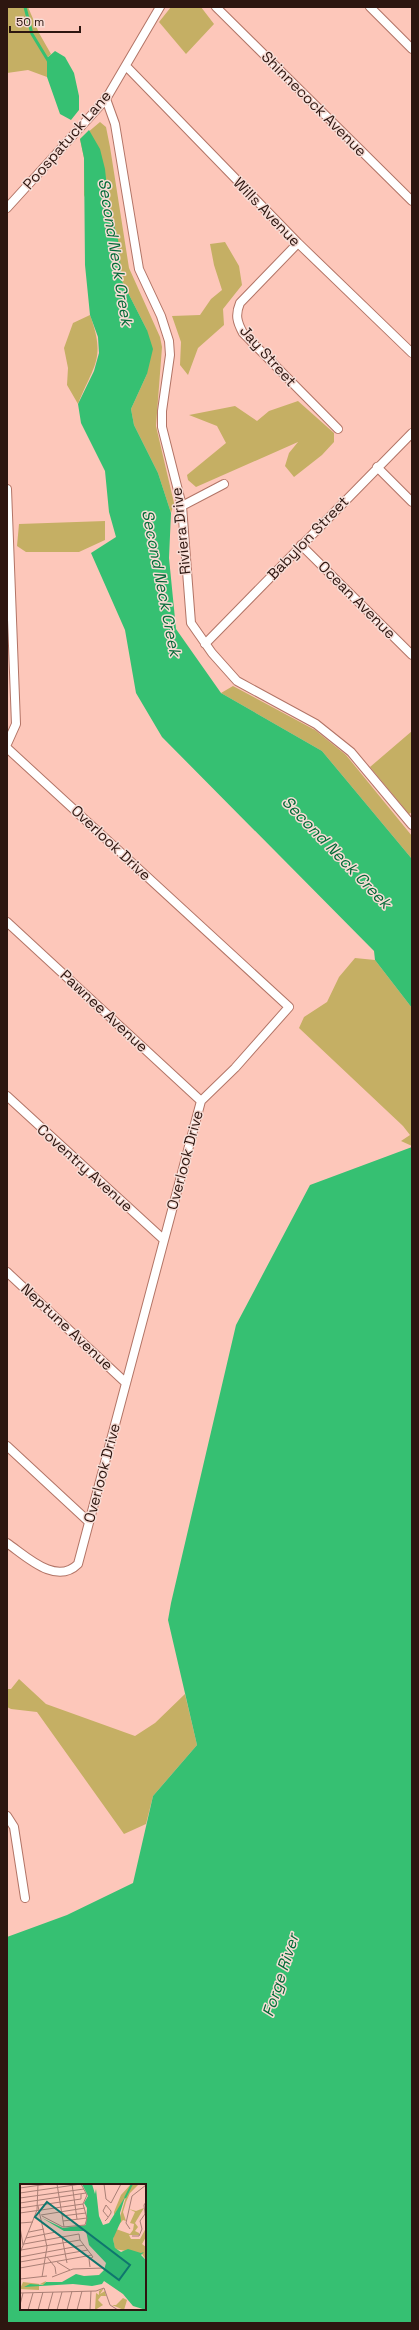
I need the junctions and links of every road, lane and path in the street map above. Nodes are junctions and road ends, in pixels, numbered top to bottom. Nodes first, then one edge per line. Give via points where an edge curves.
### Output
1 (160, 7) edge
2 (216, 7) edge
3 (370, 7) edge
4 (412, 49) edge
5 (126, 66) junction
6 (106, 99) junction
7 (412, 201) edge
8 (7, 208) edge
9 (298, 243) junction
10 (412, 354) edge
11 (338, 429) dead end
12 (412, 433) edge
13 (377, 467) junction
14 (224, 484) dead end
15 (7, 489) edge
16 (412, 502) edge
17 (182, 506) junction
18 (302, 545) junction
19 (9, 574) edge
20 (205, 644) junction
21 (412, 655) edge
22 (7, 744) edge
23 (7, 748) edge
24 (412, 825) edge
25 (7, 922) edge
26 (7, 1096) edge
27 (202, 1100) junction
28 (163, 1239) junction
29 (7, 1272) edge
30 (126, 1383) junction
31 (7, 1446) edge
32 (90, 1522) junction
33 (7, 1543) edge
34 (7, 1816) edge
35 (25, 1898) dead end

1 - 5 street, Poospatuck Lane via 131,53
2 - 7 street, Shinnecock Avenue
3 - 4 street
5 - 6 street, Poospatuck Lane
5 - 9 street, Wills Avenue
6 - 8 street, Poospatuck Lane
6 - 17 street, Riviera Drive via 115,124 138,268 161,316 169,341 170,355 162,427
9 - 10 street, Wills Avenue
9 - 11 street, Jay Street via 240,303 236,312 238,323 243,332
12 - 13 street, Babylon Street
13 - 16 street
13 - 18 street, Babylon Street
14 - 17 street
15 - 19 street
17 - 20 street, Riviera Drive via 191,623
18 - 20 street, Babylon Street
18 - 21 street, Ocean Avenue
19 - 22 street via 16,724
20 - 24 street, Riviera Drive via 237,681 332,735 351,752
23 - 27 street, Overlook Drive via 289,1007 235,1068
25 - 27 street, Pawnee Avenue
26 - 28 street, Coventry Avenue
27 - 28 street, Overlook Drive
28 - 30 street, Overlook Drive
29 - 30 street, Neptune Avenue
30 - 32 street, Overlook Drive
31 - 32 street
32 - 33 street, Overlook Drive via 78,1564 71,1571 62,1573 42,1568
34 - 35 street via 14,1827

